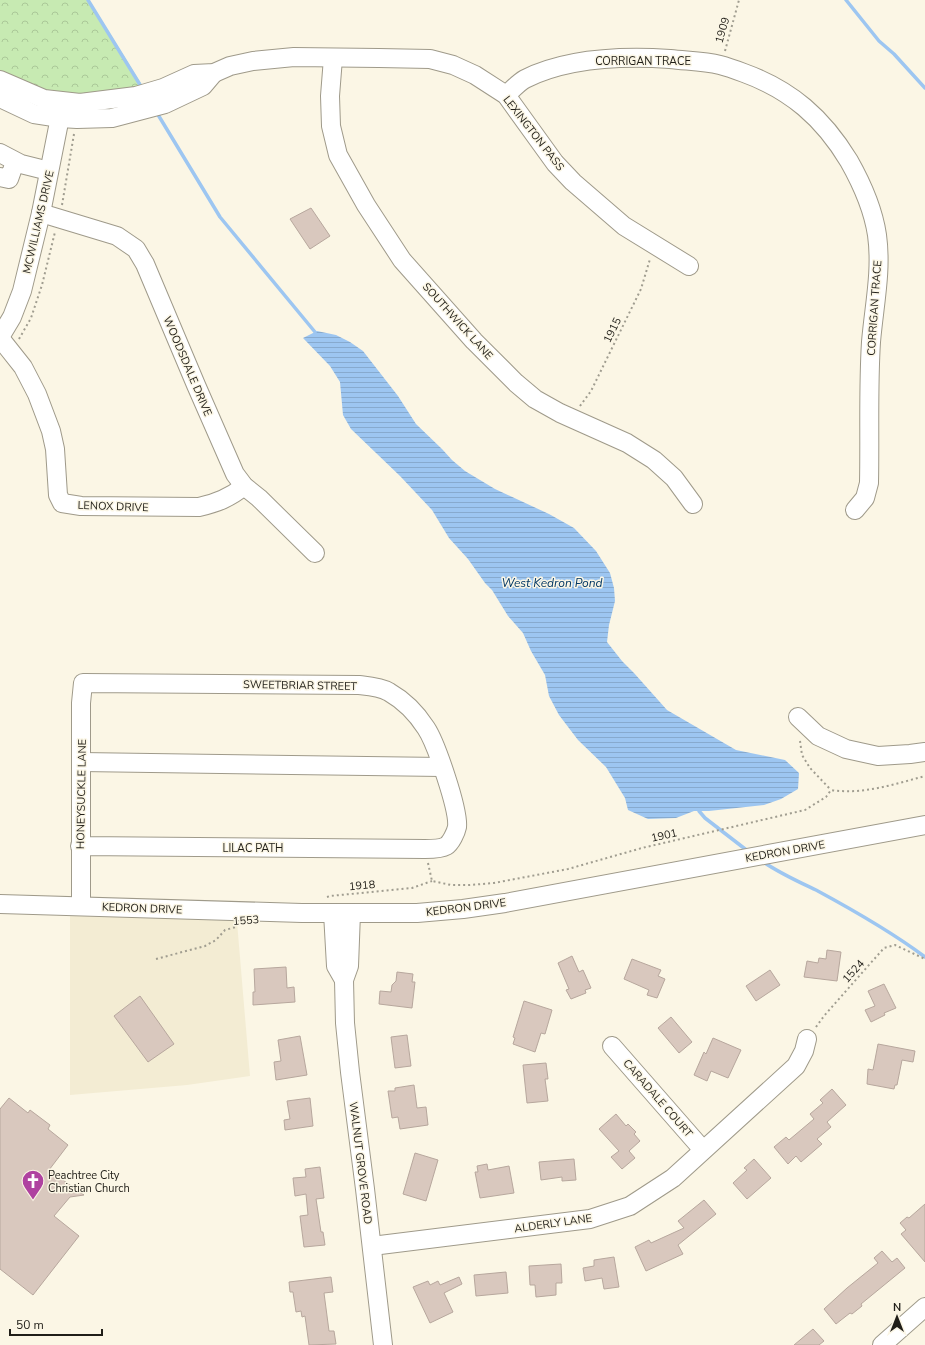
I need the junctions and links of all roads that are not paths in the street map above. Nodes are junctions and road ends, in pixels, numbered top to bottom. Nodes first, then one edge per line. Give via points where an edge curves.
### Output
1 (333, 58) junction
2 (0, 80) edge
3 (506, 95) junction
4 (0, 98) edge
5 (62, 110) junction
6 (8, 158) edge
7 (49, 171) junction
8 (0, 177) edge
9 (40, 213) junction
10 (689, 266) dead end
11 (0, 337) edge
12 (244, 486) junction
13 (693, 504) dead end
14 (855, 510) dead end
15 (315, 553) dead end
16 (83, 683) joint
17 (798, 718) dead end
18 (925, 752) edge
19 (81, 762) junction
20 (442, 767) junction
21 (925, 825) edge
22 (80, 846) junction
23 (425, 849) joint
24 (0, 904) edge
25 (81, 906) junction
26 (328, 913) junction
27 (351, 913) junction
28 (344, 980) junction
29 (807, 1038) road end
30 (612, 1046) dead end
31 (703, 1150) junction
32 (372, 1246) junction
33 (925, 1307) edge
34 (383, 1345) edge
35 (882, 1345) edge

1 - 3 street, LEXINGTON PASS via 430,60 453,65 475,74
1 - 5 street, LEXINGTON PASS via 294,57 253,61 214,73 194,74 163,88 136,96 80,103
1 - 13 street, SOUTHWICK LANE via 331,126 338,155 366,205 402,260 480,346 535,399 627,443 654,460 674,478
2 - 5 street, LEXINGTON PASS via 44,99
3 - 10 street, LEXINGTON PASS via 555,163 573,182 624,226
3 - 14 street, CORRIGAN TRACE via 524,80 552,68 587,61 665,59 721,65 764,81 791,96 814,116 839,145 858,176 869,201 877,233 879,272 871,341 869,482 865,498
4 - 5 street, LEXINGTON PASS via 34,114
5 - 7 street, MCWILLIAMS DRIVE
6 - 7 street
6 - 8 street via 9,179
7 - 9 street, MCWILLIAMS DRIVE
9 - 11 street, MCWILLIAMS DRIVE via 22,291 12,317
9 - 12 street, WOODSDALE DRIVE via 117,236 136,249 146,264 235,474
11 - 12 street, LENOX DRIVE via 23,368 37,394 51,431 55,448 58,495 62,504 199,507 215,504 232,496
12 - 15 street, WOODSDALE DRIVE
16 - 19 street, HONEYSUCKLE LANE
16 - 20 street, SWEETBRIAR STREET via 341,684 388,691 406,704 426,729
17 - 18 street via 818,736 846,749 878,756
19 - 20 street
19 - 22 street, HONEYSUCKLE LANE
20 - 23 street, SWEETBRIAR STREET via 449,786 457,827 447,846
21 - 27 street, KEDRON DRIVE via 505,903 417,913
22 - 23 street, LILAC PATH
22 - 25 street, HONEYSUCKLE LANE
24 - 25 street, KEDRON DRIVE
25 - 26 street, KEDRON DRIVE
26 - 27 street, KEDRON DRIVE
26 - 28 street, WALNUT GROVE ROAD via 336,966
27 - 28 street, WALNUT GROVE ROAD via 349,966
28 - 32 street, WALNUT GROVE ROAD via 350,1072
29 - 31 street, ALDERLY LANE via 796,1066
30 - 31 street, CARADALE COURT
31 - 32 street, ALDERLY LANE via 672,1178 630,1206 590,1219
32 - 34 street, WALNUT GROVE ROAD
33 - 35 street

